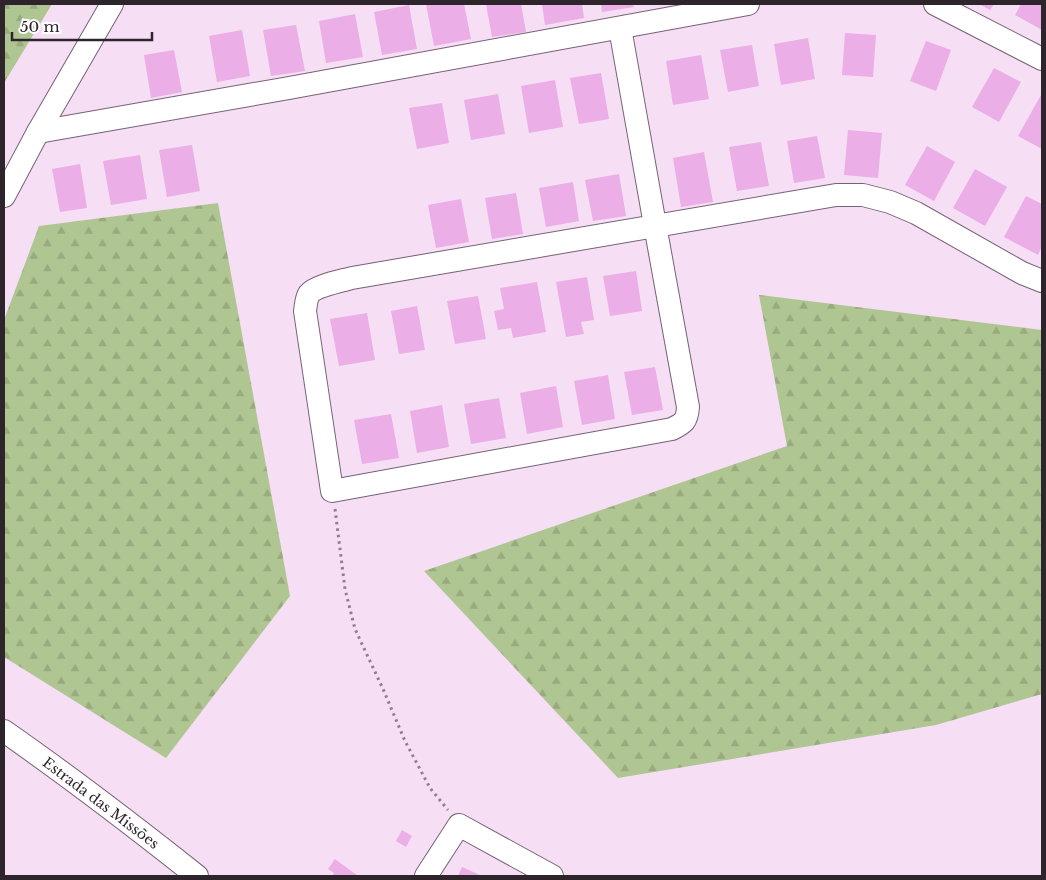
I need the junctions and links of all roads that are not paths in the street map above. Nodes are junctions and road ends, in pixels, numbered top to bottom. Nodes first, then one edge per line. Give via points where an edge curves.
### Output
1 (112, 4) edge
2 (748, 4) edge
3 (935, 4) edge
4 (620, 28) junction
5 (1042, 58) edge
6 (38, 132) junction
7 (4, 196) edge
8 (655, 226) junction
9 (1042, 281) edge
10 (4, 731) edge
11 (197, 876) edge
12 (426, 876) edge
13 (552, 876) edge

1 - 6 street
2 - 4 street
3 - 5 street
4 - 6 street
4 - 8 street
6 - 7 street
8 - 8 street via 688,407 688,417 682,424 672,429 332,491 306,311 310,293 352,278
8 - 9 street via 836,195 863,195 916,213
10 - 11 street, Estrada das Missões
12 - 13 street via 459,825

